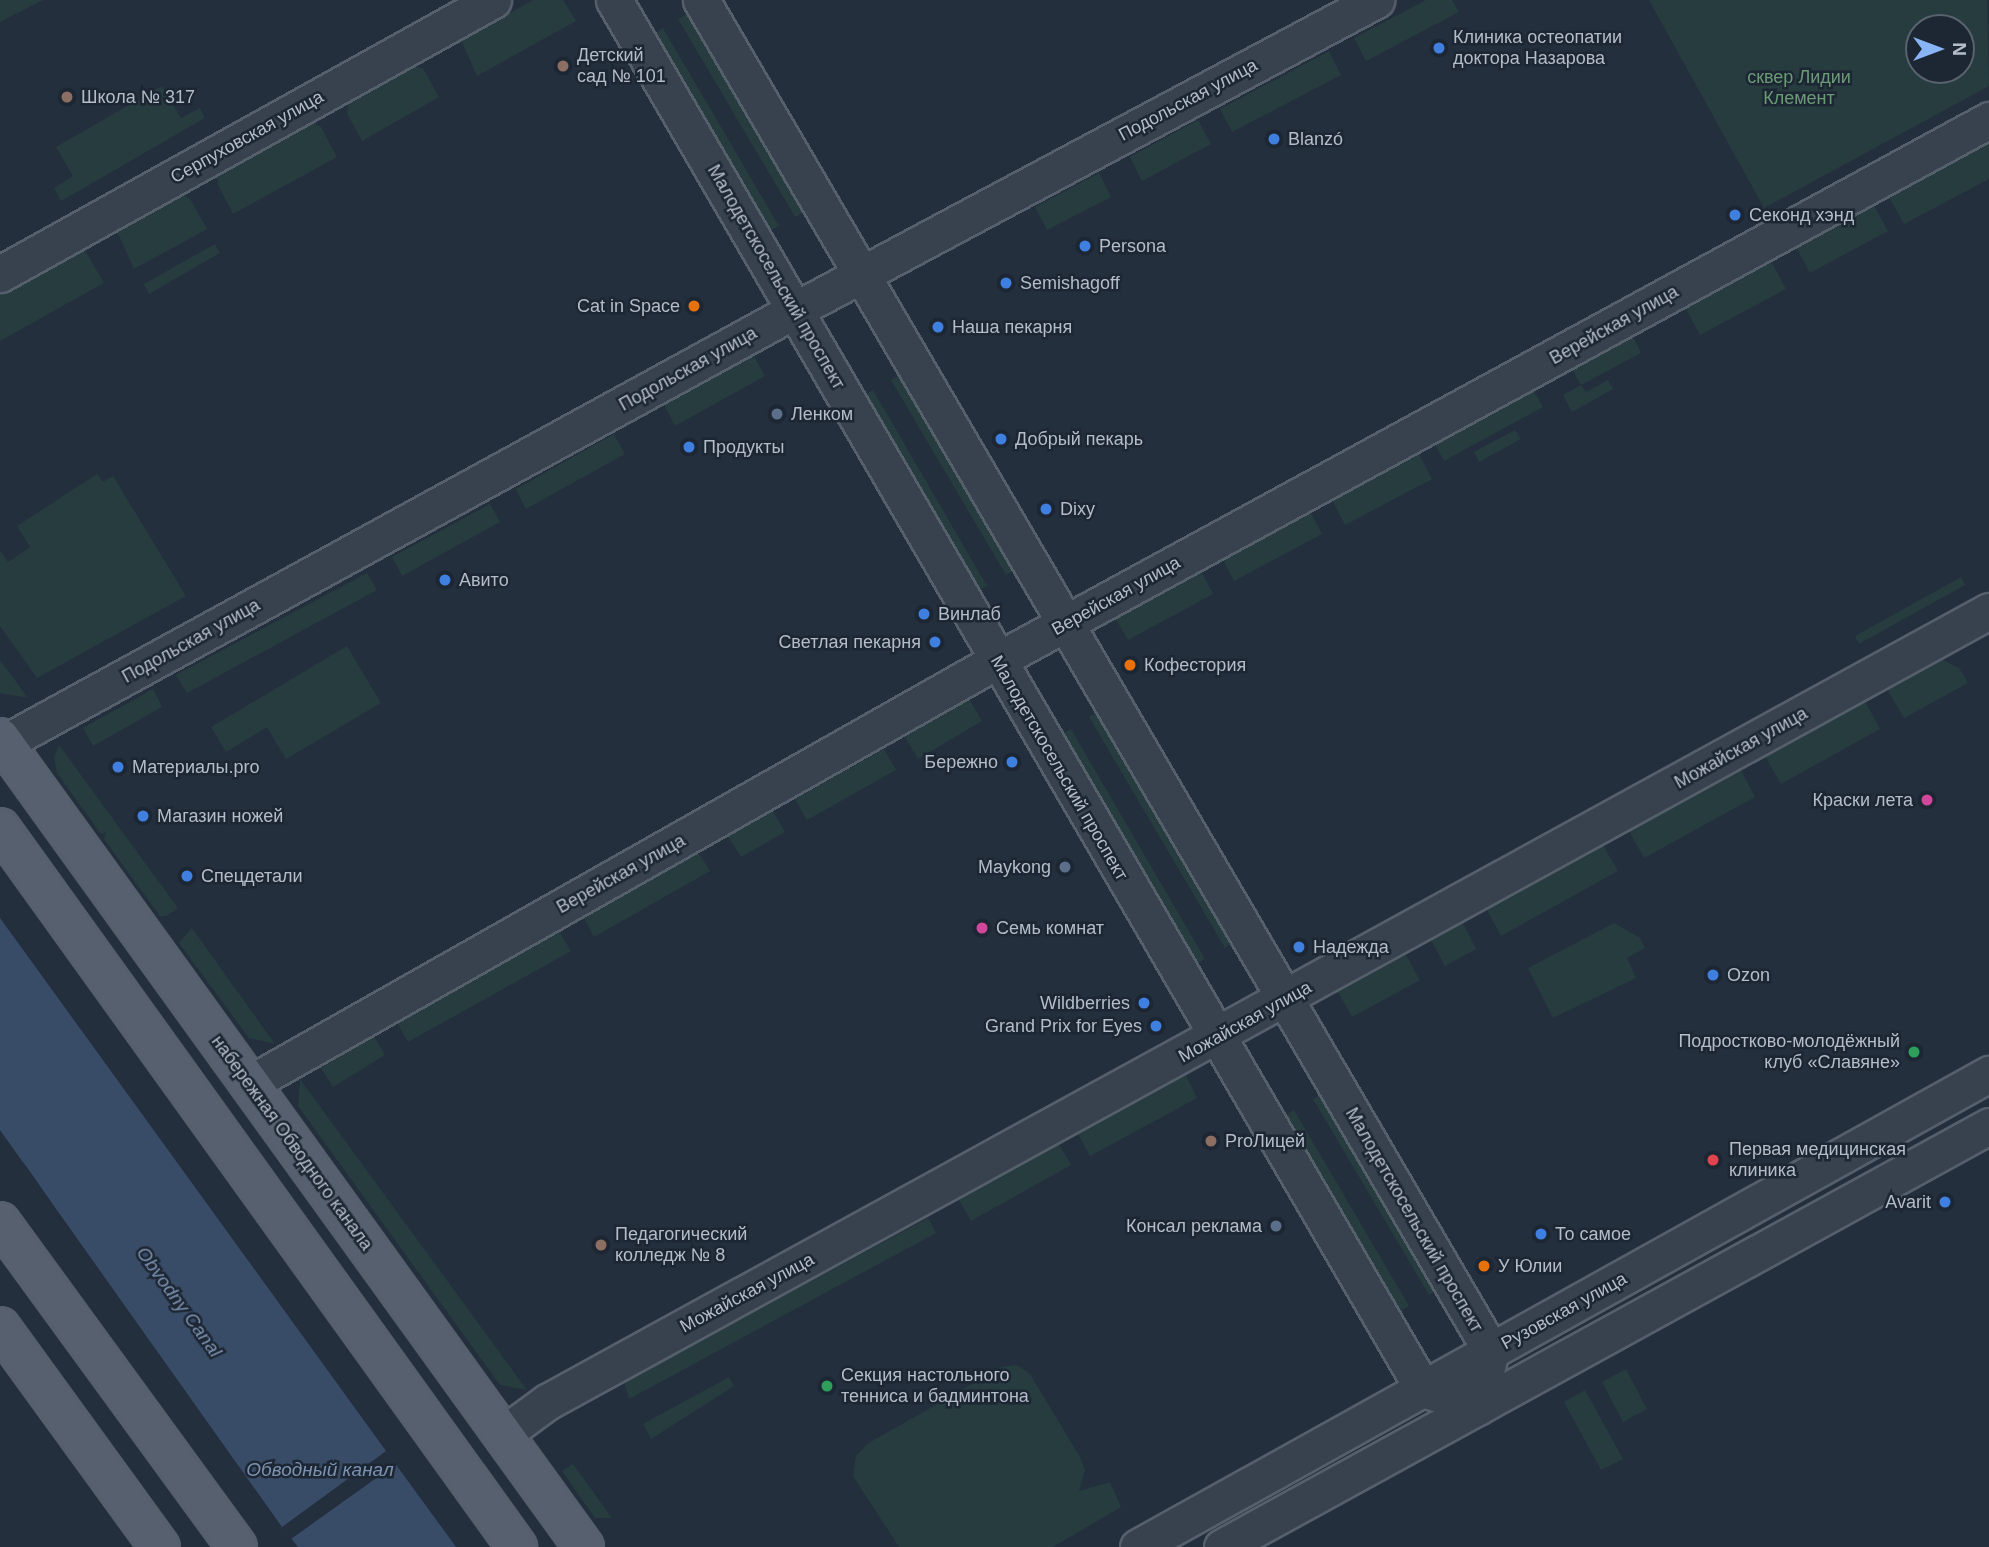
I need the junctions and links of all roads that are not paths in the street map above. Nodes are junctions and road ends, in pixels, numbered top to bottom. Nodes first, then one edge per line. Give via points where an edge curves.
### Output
1 (493, 0) edge
2 (614, 0) edge
3 (701, 0) edge
4 (1376, 0) edge
5 (1989, 120) edge
6 (0, 274) edge
7 (862, 274) junction
8 (795, 310) junction
9 (1989, 611) edge
10 (1066, 623) junction
11 (996, 661) junction
12 (2, 740) edge
13 (0, 828) edge
14 (1285, 999) junction
15 (1218, 1036) junction
16 (1989, 1074) edge
17 (249, 1084) junction
18 (1989, 1126) edge
19 (0, 1222) edge
20 (0, 1328) edge
21 (1491, 1351) junction
22 (1423, 1389) junction
23 (1478, 1407) junction
24 (502, 1435) junction
25 (160, 1547) edge
26 (237, 1547) edge
27 (517, 1547) edge
28 (584, 1547) edge
29 (1138, 1547) edge
30 (1223, 1547) edge

1 - 6 street, Серпуховская улица
2 - 8 street, Малодетскосельский проспект
3 - 7 street, Малодетскосельский проспект
4 - 7 street, Подольская улица
5 - 10 street, Верейская улица
7 - 8 street, Подольская улица
7 - 10 street, Малодетскосельский проспект
8 - 11 street, Малодетскосельский проспект
8 - 12 street, Подольская улица
9 - 14 street, Можайская улица
10 - 11 street, Верейская улица
10 - 14 street, Малодетскосельский проспект
11 - 15 street, Малодетскосельский проспект
11 - 17 street, Верейская улица
12 - 17 main road, набережная Обводного канала
13 - 27 main road
14 - 15 street, Можайская улица
14 - 21 street, Малодетскосельский проспект
15 - 22 street, Малодетскосельский проспект
15 - 24 street, Можайская улица via 547,1402
16 - 21 street, Рузовская улица
17 - 24 main road, набережная Обводного канала
18 - 23 street
19 - 26 main road
20 - 25 main road
21 - 22 street, Рузовская улица
21 - 23 street, Малодетскосельский проспект
22 - 23 street
22 - 29 street, Рузовская улица
23 - 30 street
24 - 28 main road, набережная Обводного канала

